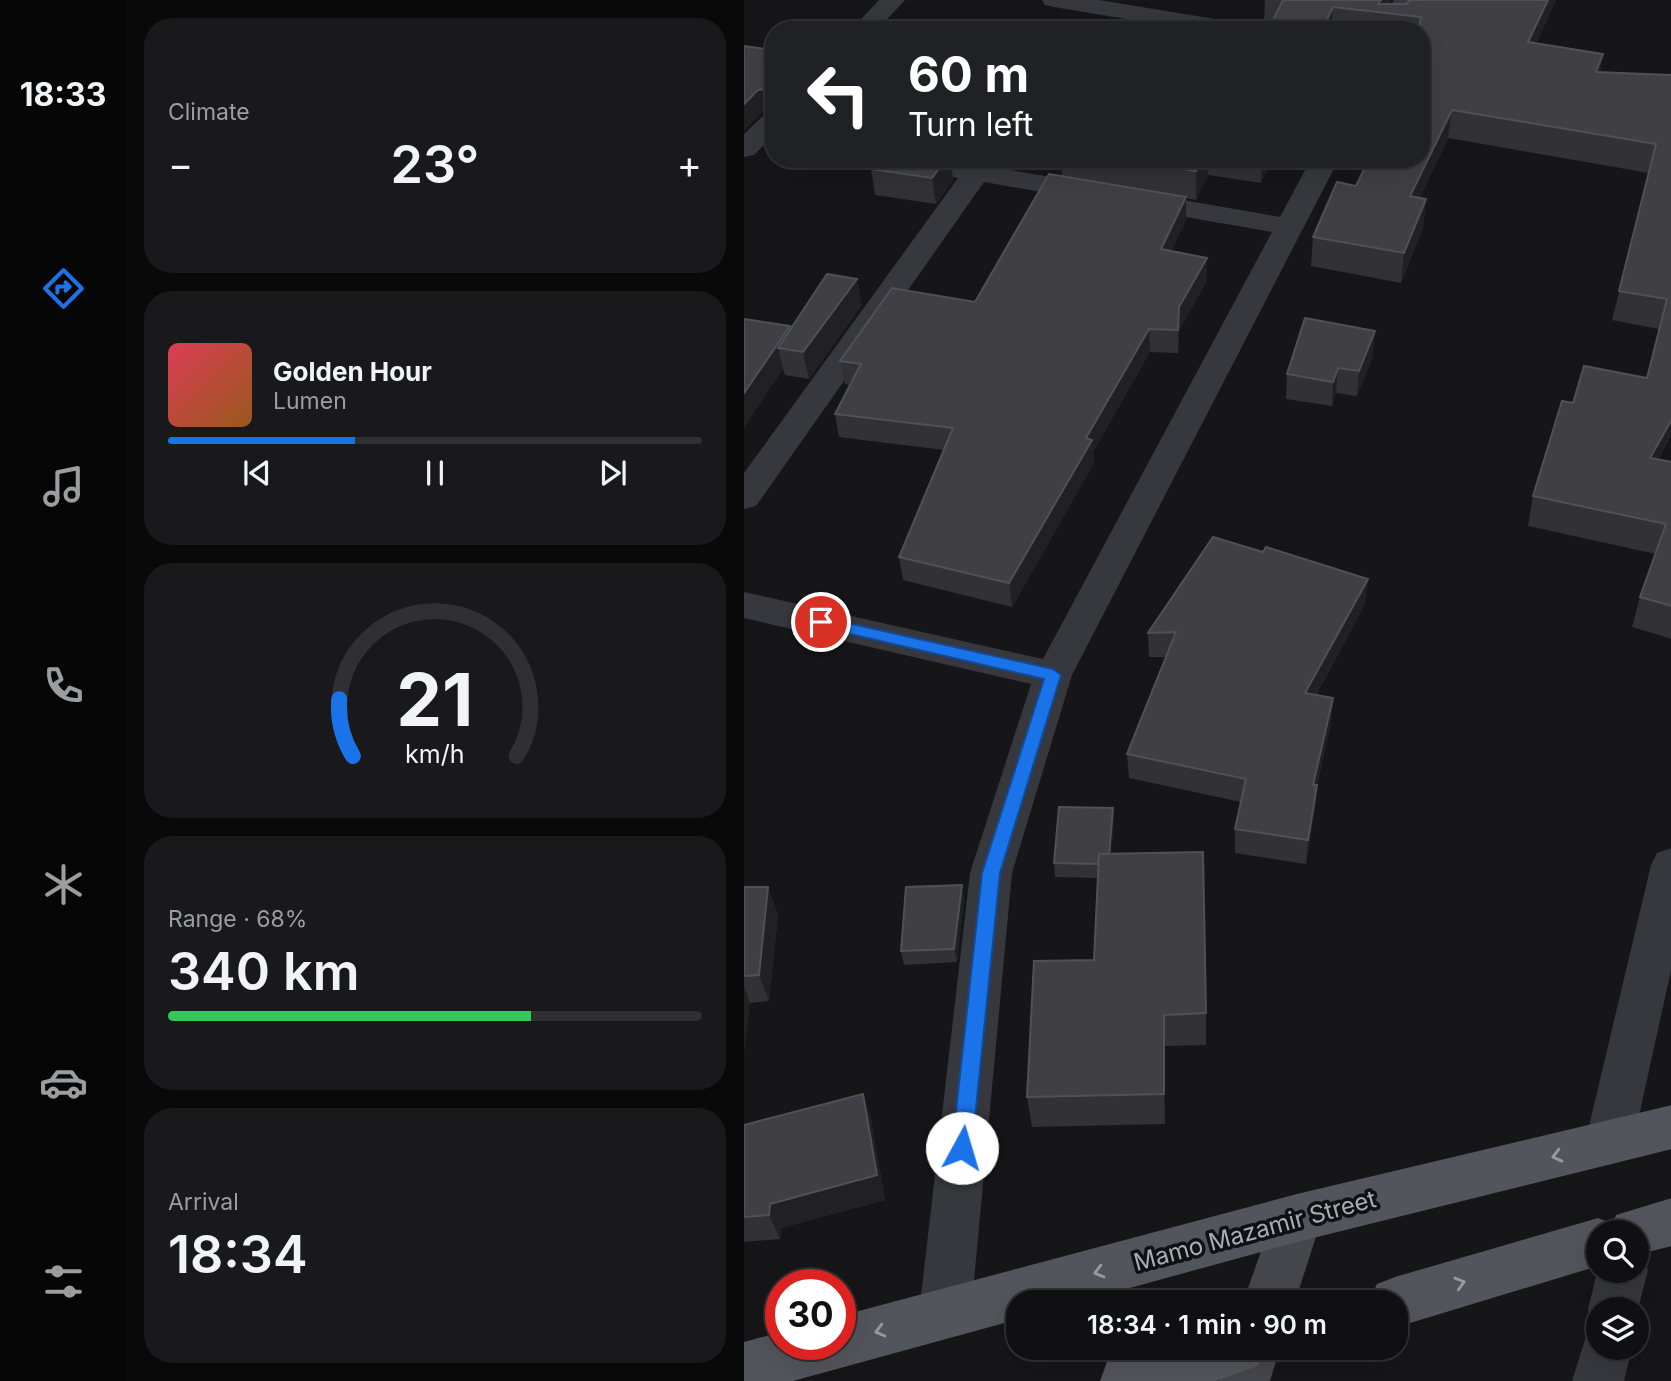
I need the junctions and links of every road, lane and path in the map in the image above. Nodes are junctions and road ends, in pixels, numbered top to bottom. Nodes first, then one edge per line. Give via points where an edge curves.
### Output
1 (893, 0) edge
2 (1054, 0) edge
3 (1406, 0) edge
4 (873, 21) edge
5 (1184, 21) edge
6 (1395, 21) edge
7 (948, 168) edge
8 (1320, 168) edge
9 (976, 173) junction
10 (1291, 227) junction
11 (744, 498) edge
12 (744, 605) edge
13 (1053, 675) junction
14 (1671, 865) edge
15 (1671, 1127) edge
16 (1609, 1143) junction
17 (1297, 1218) junction
18 (1671, 1222) edge
19 (1649, 1228) edge
20 (1586, 1246) edge
21 (1273, 1290) edge
22 (1408, 1298) edge
23 (945, 1313) junction
24 (856, 1338) edge
25 (774, 1360) edge
26 (1199, 1360) edge
27 (1250, 1360) edge
28 (1603, 1360) edge
29 (744, 1368) edge
30 (1126, 1381) edge
31 (1244, 1381) edge
32 (1598, 1381) edge

1 - 4 street
2 - 5 street
3 - 6 street
7 - 9 street
8 - 10 street
9 - 10 street
9 - 11 street
10 - 13 street
12 - 13 street
13 - 23 street via 991,873
14 - 16 street
15 - 16 main road, Mamo Mazamir Street
16 -> 17 main road, Mamo Mazamir Street
17 - 21 street
17 -> 23 main road, Mamo Mazamir Street
18 - 19 main road
22 -> 20 main road
23 -> 24 main road, Mamo Mazamir Street
25 - 29 main road
26 - 30 main road
27 - 31 street
28 - 32 street

